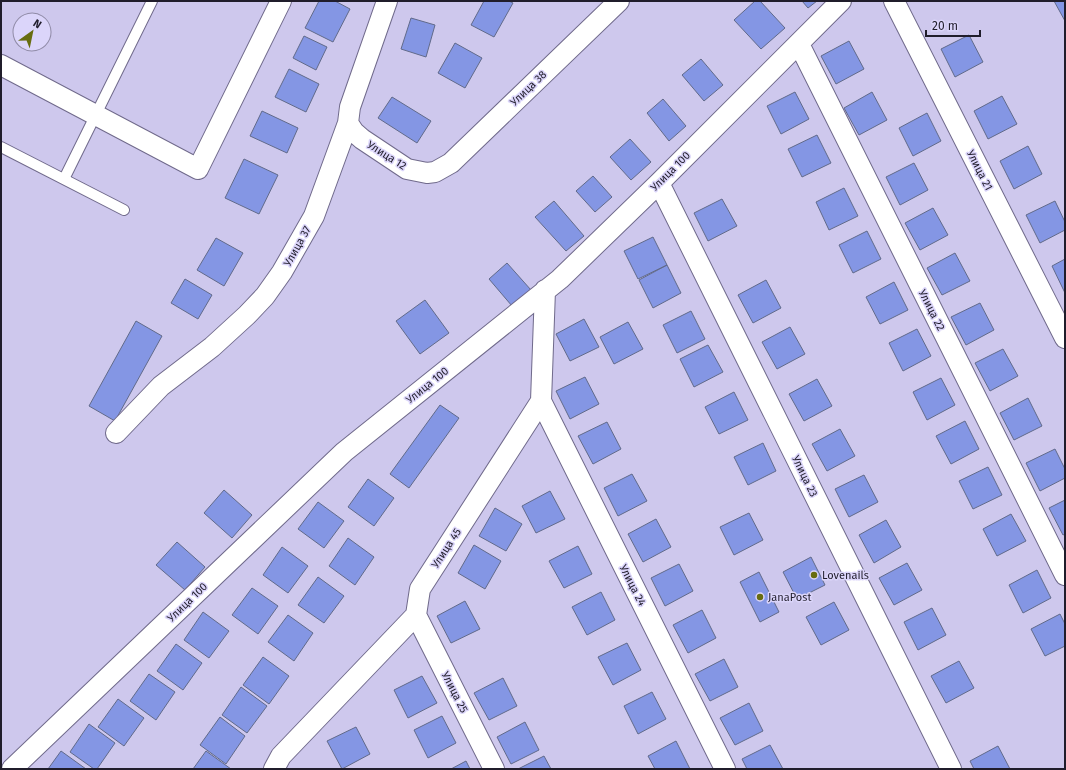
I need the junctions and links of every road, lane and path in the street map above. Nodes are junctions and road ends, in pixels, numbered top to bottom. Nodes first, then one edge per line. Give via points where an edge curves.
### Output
1 (152, 1) edge
2 (281, 1) edge
3 (387, 1) edge
4 (619, 1) edge
5 (841, 1) edge
6 (894, 1) edge
7 (798, 44) junction
8 (1, 65) edge
9 (348, 123) junction
10 (1, 147) edge
11 (434, 172) joint
12 (64, 179) junction
13 (659, 183) junction
14 (124, 210) dead end
15 (545, 290) junction
16 (1065, 338) edge
17 (541, 401) junction
18 (116, 433) dead end
19 (1065, 575) edge
20 (416, 615) junction
21 (281, 765) edge
22 (12, 769) edge
23 (494, 769) edge
24 (725, 769) edge
25 (951, 769) edge

1 - 12 lane
2 - 8 street via 198,169
3 - 9 street, Улица 37 via 350,107
4 - 11 street, Улица 38 via 451,162
5 - 7 street, Улица 100
6 - 16 street, Улица 21
7 - 13 street, Улица 100
7 - 19 street, Улица 22
9 - 11 street, Улица 12 via 362,139 407,169
9 - 18 street, Улица 37 via 314,216 265,296 212,347 161,386
10 - 12 lane
12 - 14 lane
13 - 15 street, Улица 100 via 560,279
13 - 25 street, Улица 23
15 - 17 street
15 - 22 street, Улица 100 via 344,452
17 - 20 street, Улица 45 via 420,589
17 - 24 street, Улица 24
20 - 21 street
20 - 23 street, Улица 25

